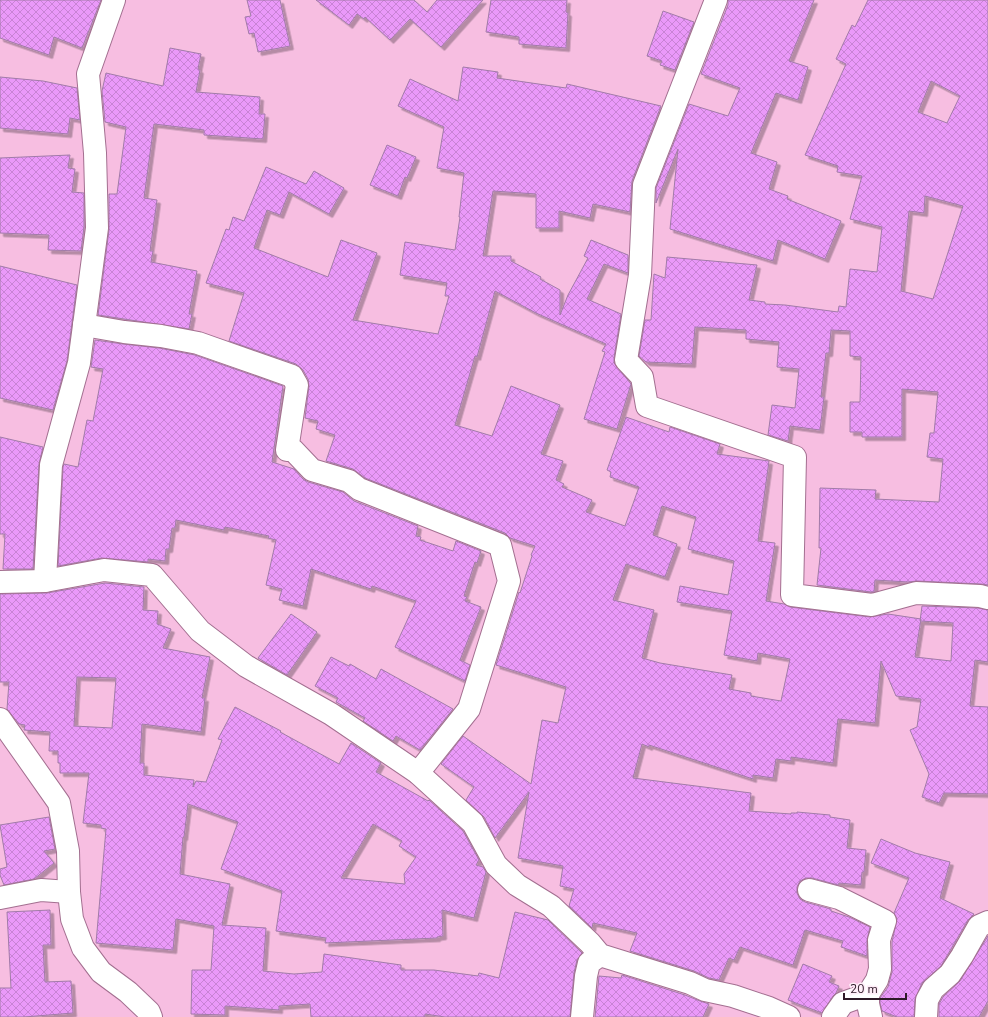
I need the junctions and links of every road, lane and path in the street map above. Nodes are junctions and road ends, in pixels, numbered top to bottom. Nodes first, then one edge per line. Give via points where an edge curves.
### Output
1 (114, 0) edge
2 (716, 0) edge
3 (84, 325) junction
4 (45, 581) junction
5 (0, 582) edge
6 (988, 598) edge
7 (0, 719) edge
8 (418, 772) junction
9 (809, 890) dead end
10 (69, 892) junction
11 (0, 898) edge
12 (988, 922) edge
13 (600, 955) junction
14 (868, 994) junction
15 (152, 1017) edge
16 (582, 1017) edge
17 (789, 1017) edge
18 (833, 1017) edge
19 (871, 1017) edge
20 (926, 1017) edge

1 - 3 street via 88,74 95,153 96,228
2 - 6 street via 644,185 640,275 626,360 642,377 647,406 795,457 792,595 872,605 916,593
3 - 4 street via 79,363 51,464
3 - 8 street via 198,344 292,376 297,384 287,450 293,450 312,470 349,481 359,489 500,545 509,581 469,709
4 - 5 street
4 - 8 street via 104,570 152,575 200,631 246,666 331,714
7 - 10 street via 59,803 68,851
8 - 13 street via 473,823 496,865 517,885 551,906
9 - 14 street via 839,898 885,921 879,940 880,969 877,980
10 - 11 street via 41,890
10 - 15 street via 72,919 83,948 101,972 128,992
12 - 20 street via 979,926 950,974 933,989 928,1000
13 - 16 street via 589,963
13 - 17 street via 705,990 740,998
14 - 18 street via 842,1003
14 - 19 street

